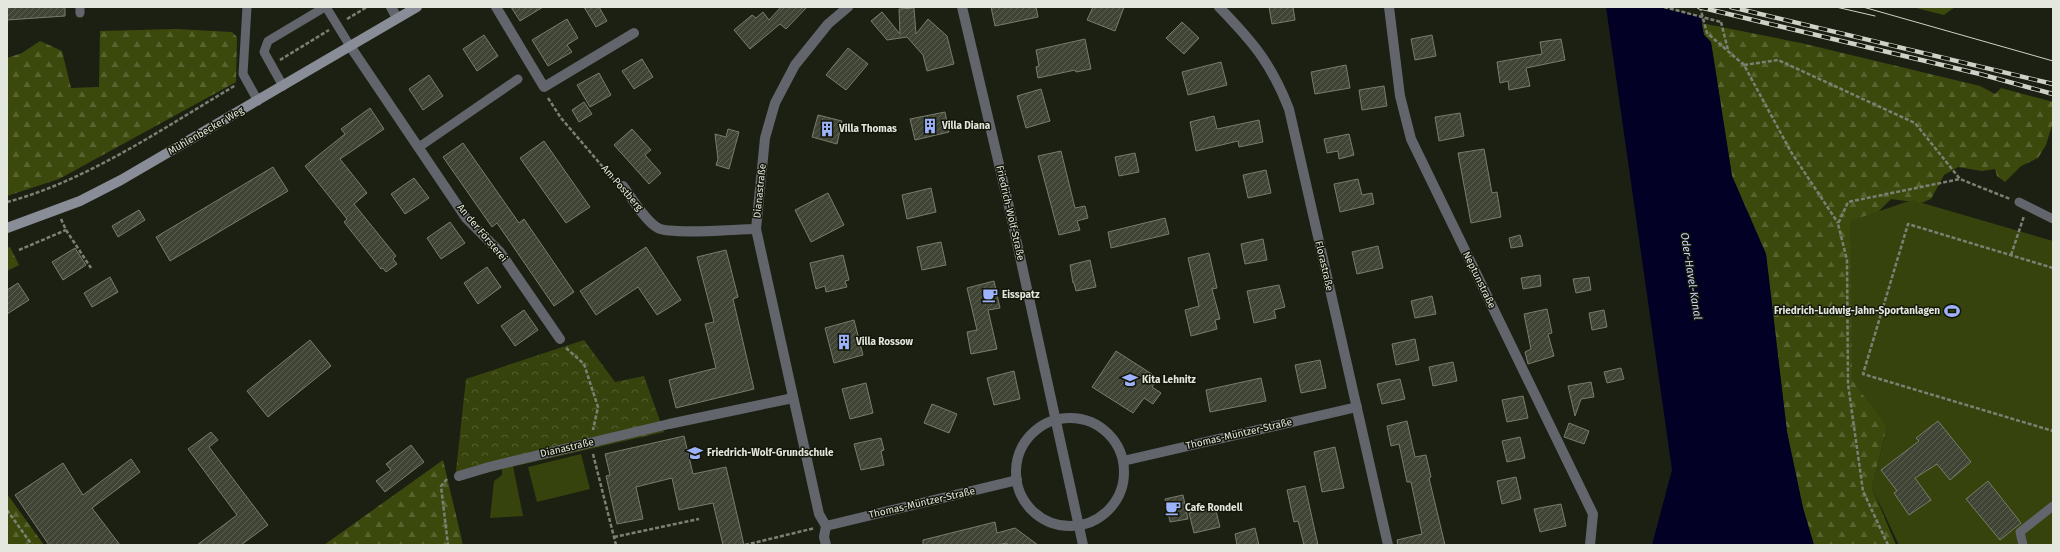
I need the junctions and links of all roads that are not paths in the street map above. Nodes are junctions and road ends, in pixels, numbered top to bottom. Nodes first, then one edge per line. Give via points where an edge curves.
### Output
1 (247, 7) edge
2 (325, 7) edge
3 (391, 7) edge
4 (417, 7) edge
5 (496, 7) edge
6 (848, 7) edge
7 (962, 7) edge
8 (1219, 7) edge
9 (1389, 7) edge
10 (397, 18) junction
11 (634, 33) dead end
12 (350, 46) junction
13 (518, 78) dead end
14 (283, 86) junction
15 (258, 101) junction
16 (418, 147) junction
17 (623, 186) road end
18 (2023, 204) road end
19 (2053, 219) edge
20 (7, 228) edge
21 (756, 229) junction
22 (560, 340) road end
23 (793, 398) junction
24 (1356, 407) junction
25 (1056, 420) junction
26 (1123, 461) junction
27 (460, 476) road end
28 (1017, 480) junction
29 (2053, 506) edge
30 (1078, 525) junction
31 (821, 527) junction
32 (826, 545) edge
33 (1083, 545) edge
34 (1388, 545) edge
35 (1590, 545) edge
36 (2023, 545) edge

1 - 15 lane via 243,74
2 - 12 lane
2 - 14 lane via 268,41 264,52
3 - 10 street
4 - 10 main road, Mühlenbecker Weg
5 - 11 street via 544,87
6 - 21 street, Dianastraße via 828,24 795,65 774,103 765,138
7 - 25 street, Friedrich-Wolf-Straße
8 - 24 street, Florastraße via 1248,36 1263,56 1280,86 1289,109
9 - 35 street, Neptunstraße via 1400,96 1411,139 1593,514
10 - 12 main road, Mühlenbecker Weg
12 - 14 main road, Mühlenbecker Weg
12 - 16 street, An der Försterei
13 - 16 lane
14 - 15 main road, Mühlenbecker Weg
15 - 20 main road, Mühlenbecker Weg via 94,194
16 - 22 street, An der Försterei via 466,218 500,252
17 - 21 street, Am Postberg via 658,228 672,231
18 - 19 lane
21 - 23 street, Dianastraße
23 - 27 street, Dianastraße via 591,443
23 - 31 street, Dianastraße
24 - 26 street, Thomas-Müntzer-Straße
24 - 34 street, Florastraße
25 - 26 street via 1084,420 1098,426 1113,441
25 - 28 street via 1043,425 1024,443 1018,461
25 - 30 street, Friedrich-Wolf-Straße
26 - 30 street via 1123,480 1116,500 1094,520
28 - 30 street via 1025,500 1039,516 1052,523
28 - 31 street, Thomas-Müntzer-Straße
29 - 36 lane via 2020,532
30 - 33 street, Friedrich-Wolf-Straße
31 - 32 street, Dianastraße

